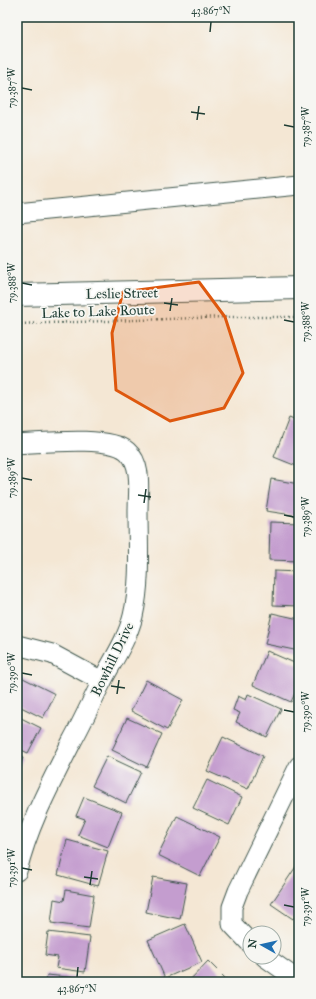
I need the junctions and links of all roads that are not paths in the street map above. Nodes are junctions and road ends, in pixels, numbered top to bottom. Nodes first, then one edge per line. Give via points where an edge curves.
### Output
1 (299, 186) edge
2 (17, 213) edge
3 (299, 288) edge
4 (17, 295) edge
5 (17, 444) edge
6 (17, 646) edge
7 (102, 681) junction
8 (299, 766) edge
9 (17, 871) edge
10 (242, 935) edge
11 (276, 965) edge
12 (299, 981) edge

1 - 2 street
3 - 4 main road, Leslie Street
5 - 7 street, Bowhill Drive via 85,440 111,444 127,450 138,467 138,586 133,617 123,644
6 - 7 street via 52,654
7 - 9 street, Bowhill Drive via 39,808
8 - 10 street via 232,907 232,924
11 - 12 street

